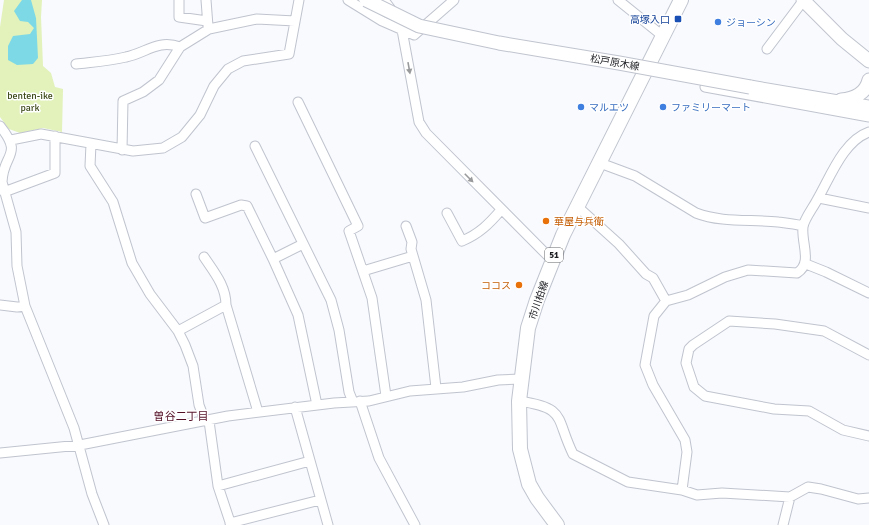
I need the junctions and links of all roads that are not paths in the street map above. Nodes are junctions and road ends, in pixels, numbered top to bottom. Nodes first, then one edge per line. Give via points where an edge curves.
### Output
1 (179, 0) edge
2 (206, 0) edge
3 (299, 0) edge
4 (348, 0) edge
5 (366, 0) edge
6 (384, 0) edge
7 (454, 0) edge
8 (618, 0) edge
9 (681, 0) edge
10 (803, 0) edge
11 (295, 21) junction
12 (208, 25) junction
13 (402, 30) junction
14 (664, 37) junction
15 (180, 47) junction
16 (767, 49) dead end
17 (869, 61) edge
18 (76, 64) dead end
19 (869, 80) edge
20 (705, 87) dead end
21 (829, 101) junction
22 (298, 102) dead end
23 (869, 106) edge
24 (869, 118) edge
25 (0, 126) edge
26 (869, 132) edge
27 (55, 136) junction
28 (11, 140) junction
29 (91, 144) junction
30 (255, 146) dead end
31 (122, 150) junction
32 (600, 163) junction
33 (4, 192) junction
34 (196, 194) dead end
35 (819, 198) junction
36 (578, 207) junction
37 (869, 208) edge
38 (501, 210) junction
39 (447, 213) dead end
40 (406, 226) dead end
41 (803, 226) junction
42 (303, 244) junction
43 (413, 256) junction
44 (204, 257) dead end
45 (273, 259) junction
46 (552, 260) junction
47 (806, 264) junction
48 (364, 271) junction
49 (869, 293) edge
50 (666, 301) junction
51 (0, 304) edge
52 (226, 305) junction
53 (25, 306) junction
54 (178, 331) junction
55 (869, 355) edge
56 (521, 379) junction
57 (436, 388) junction
58 (386, 396) junction
59 (357, 401) junction
60 (519, 401) junction
61 (317, 405) junction
62 (295, 407) junction
63 (258, 412) junction
64 (207, 421) junction
65 (869, 436) edge
66 (80, 445) junction
67 (0, 453) edge
68 (310, 461) junction
69 (218, 486) junction
70 (682, 490) junction
71 (790, 497) junction
72 (869, 498) edge
73 (320, 500) junction
74 (230, 524) edge
75 (104, 525) edge
76 (328, 525) edge
77 (415, 525) edge
78 (557, 525) edge
79 (783, 525) edge

1 - 12 street via 180,17
2 - 12 street
3 - 11 street
4 - 13 street
5 - 21 main road, 松戸原木線, bridge via 419,26 499,43
6 - 13 street
7 - 13 street via 414,35
8 - 14 street
9 - 14 main road, 市川柏線 / 51
10 - 16 street
10 - 17 main road via 842,39
11 - 12 street via 257,19
11 - 31 street via 289,54 243,61 228,69 214,86 200,115 182,137 163,148
12 - 15 street
13 -> 38 street via 419,122 426,133
14 - 32 main road, 市川柏線 / 51
15 - 18 street via 169,43 127,57
15 - 31 street via 159,80 143,92 123,100
19 - 21 main road via 866,88 857,97
20 - 24 street
21 - 23 main road, 松戸原木線
22 - 48 street via 358,226 349,231
25 - 28 street
26 - 35 street via 856,140 840,158
27 - 28 street via 41,134
27 - 29 street
27 - 33 street via 55,172
28 - 33 street via 10,157 2,175
29 - 31 street
29 - 54 street via 90,166 113,202 132,263 150,294
30 - 42 street
32 - 36 main road, 市川柏線 / 51
32 - 41 street via 635,176 691,211 706,217
33 - 53 street via 16,232 17,266
34 - 45 street via 205,218 241,205 247,206
35 - 37 street
35 - 41 street
36 - 46 main road, 市川柏線 / 51
36 - 50 street via 619,244 646,274 654,278
38 - 39 street via 487,227 462,241
38 - 46 street
40 - 43 street via 412,242
41 - 47 street
42 - 45 street
42 - 59 street via 331,300 339,330 349,392
43 - 48 street
43 - 57 street via 426,300
44 - 52 street via 219,279 226,296
45 - 61 street via 298,315
46 - 56 main road, 市川柏線 / 51 via 528,328
47 - 49 street
47 - 50 street via 797,273 748,270 688,295
48 - 58 street via 372,298
50 - 70 street via 654,316 645,365 653,385 685,440 687,452
51 - 53 street
52 - 54 street
52 - 63 street
53 - 66 street
54 - 64 street via 193,366 199,405
55 - 65 street via 824,331 729,321 693,345 689,349 686,363 694,387 705,396 774,409 808,412 844,430
56 - 57 street
56 - 60 main road, 市川柏線 / 51
57 - 58 street via 410,390
58 - 59 street via 370,401
59 - 61 street
59 - 77 street via 379,458
60 - 70 street via 545,406 557,413 573,454 583,460 628,482
60 - 78 main road, 市川柏線 / 51 via 519,434 525,473 537,498
61 - 62 street
62 - 63 street
62 - 68 street
63 - 64 street
64 - 66 street
64 - 69 street
66 - 67 street
66 - 75 street via 92,494
68 - 69 street
68 - 73 street
69 - 74 street
70 - 71 street via 697,495 722,493
71 - 72 street via 808,487 821,488 858,499
71 - 79 street
73 - 74 street
73 - 76 street via 324,503 322,505

